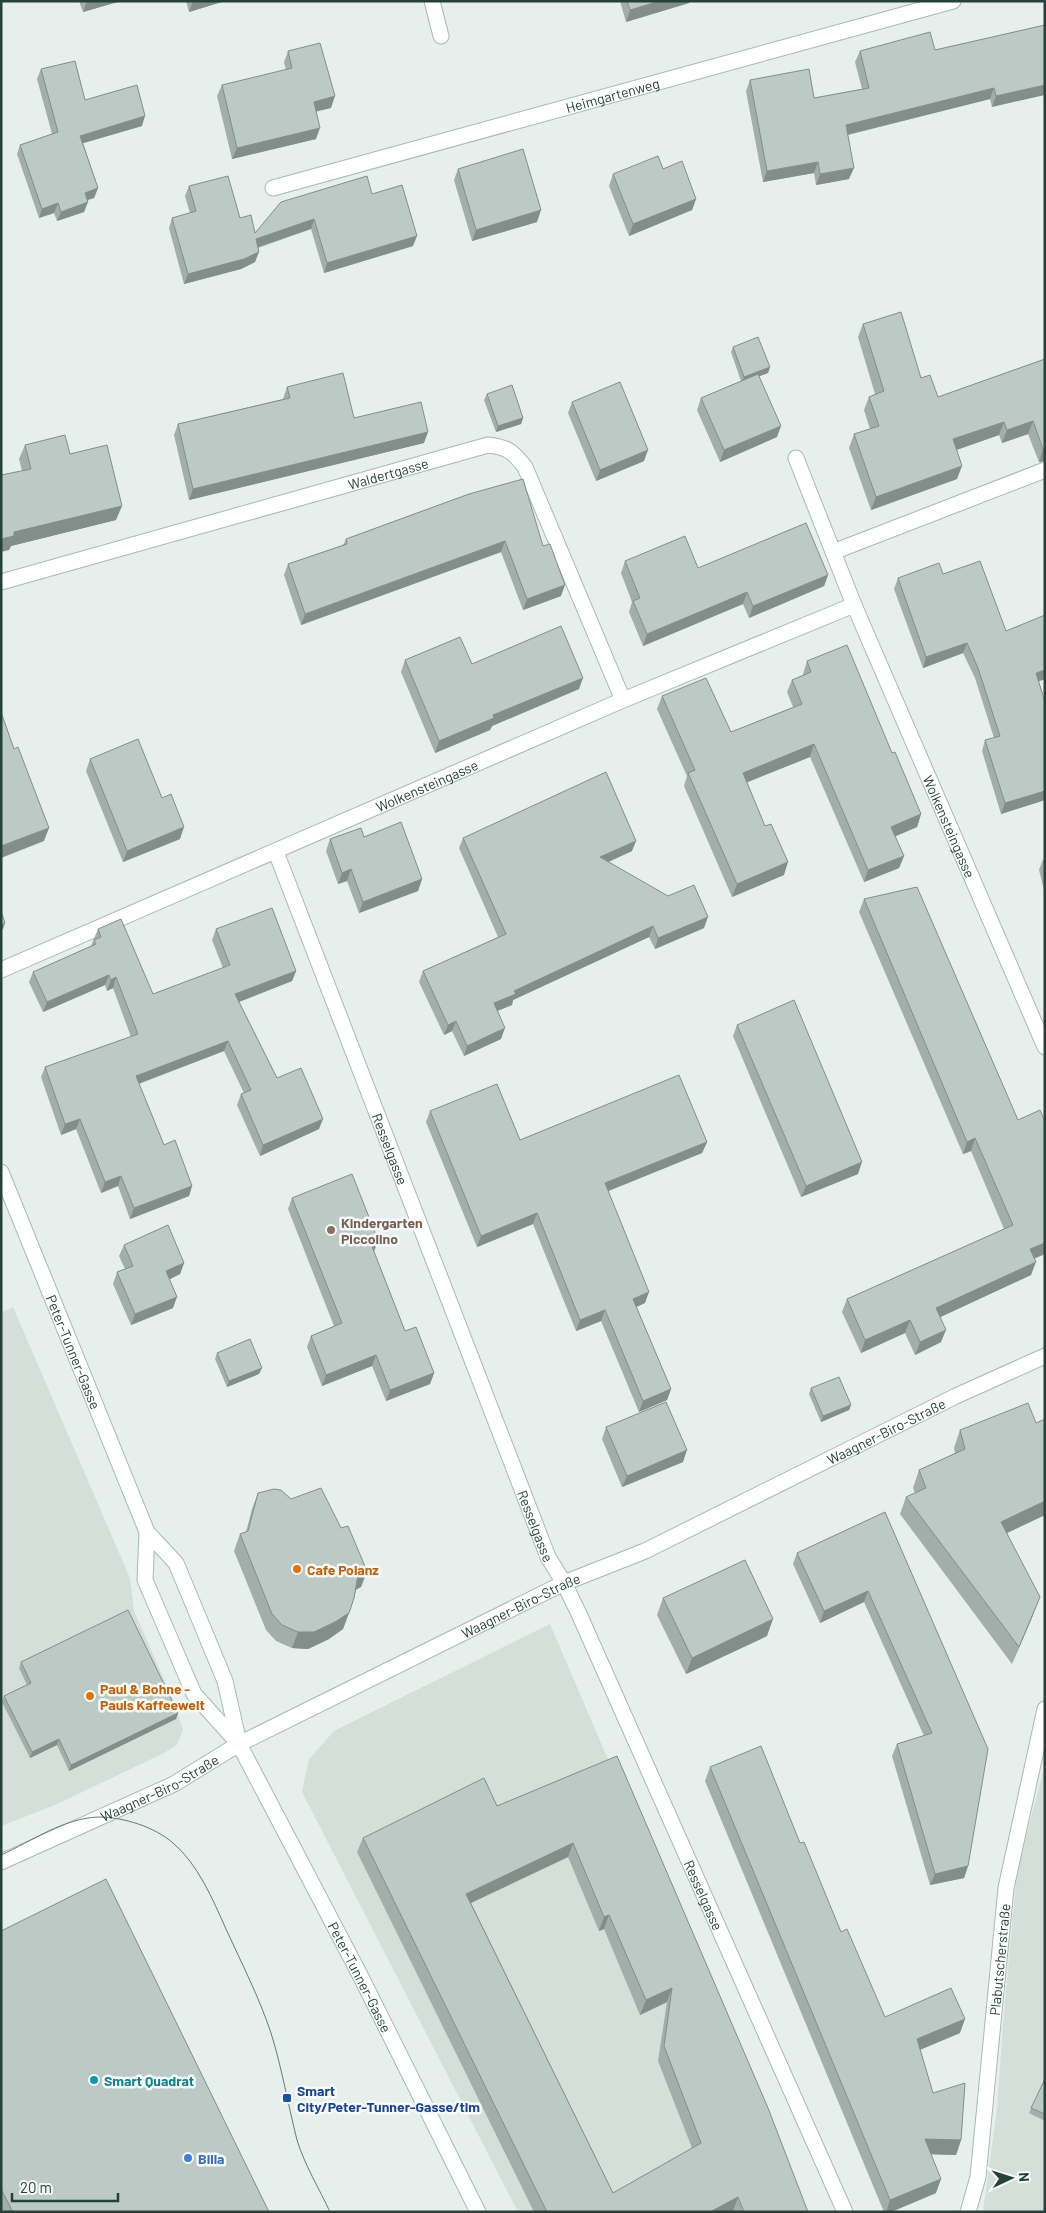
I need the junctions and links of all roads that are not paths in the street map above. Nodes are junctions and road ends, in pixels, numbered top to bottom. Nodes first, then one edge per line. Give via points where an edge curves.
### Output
1 (432, 1) edge
2 (953, 1) edge
3 (441, 36) dead end
4 (273, 188) dead end
5 (796, 458) dead end
6 (1045, 470) edge
7 (833, 552) junction
8 (1, 582) edge
9 (854, 605) junction
10 (623, 700) junction
11 (276, 852) junction
12 (1, 970) edge
13 (1045, 1047) edge
14 (1, 1172) edge
15 (1045, 1356) edge
16 (147, 1532) junction
17 (564, 1583) junction
18 (1045, 1709) edge
19 (239, 1744) junction
20 (1, 1862) edge
21 (478, 2212) edge
22 (845, 2212) edge
23 (968, 2212) edge

1 - 3 street
2 - 4 street, Heimgartenweg
5 - 7 street, Wolkensteingasse
6 - 7 street
7 - 9 street, Wolkensteingasse
8 - 10 street, Waldertgasse via 488,445 496,446 508,449 525,467
9 - 10 street, Wolkensteingasse
9 - 13 street, Wolkensteingasse
10 - 11 street, Wolkensteingasse
11 - 12 street, Wolkensteingasse
11 - 17 street, Resselgasse via 548,1557
14 - 16 street, Peter-Tunner-Gasse
15 - 17 street, Waagner-Biro-Straße via 956,1396 645,1551
16 - 19 street, Peter-Tunner-Gasse via 176,1563 225,1681
16 - 19 street, Peter-Tunner-Gasse via 145,1580 190,1685 194,1694
17 - 19 street, Waagner-Biro-Straße
17 - 22 street, Resselgasse
18 - 23 street, Plabutscherstraße via 1006,1888 978,2177
19 - 20 street, Waagner-Biro-Straße via 174,1784
19 - 21 street, Peter-Tunner-Gasse via 350,1955

